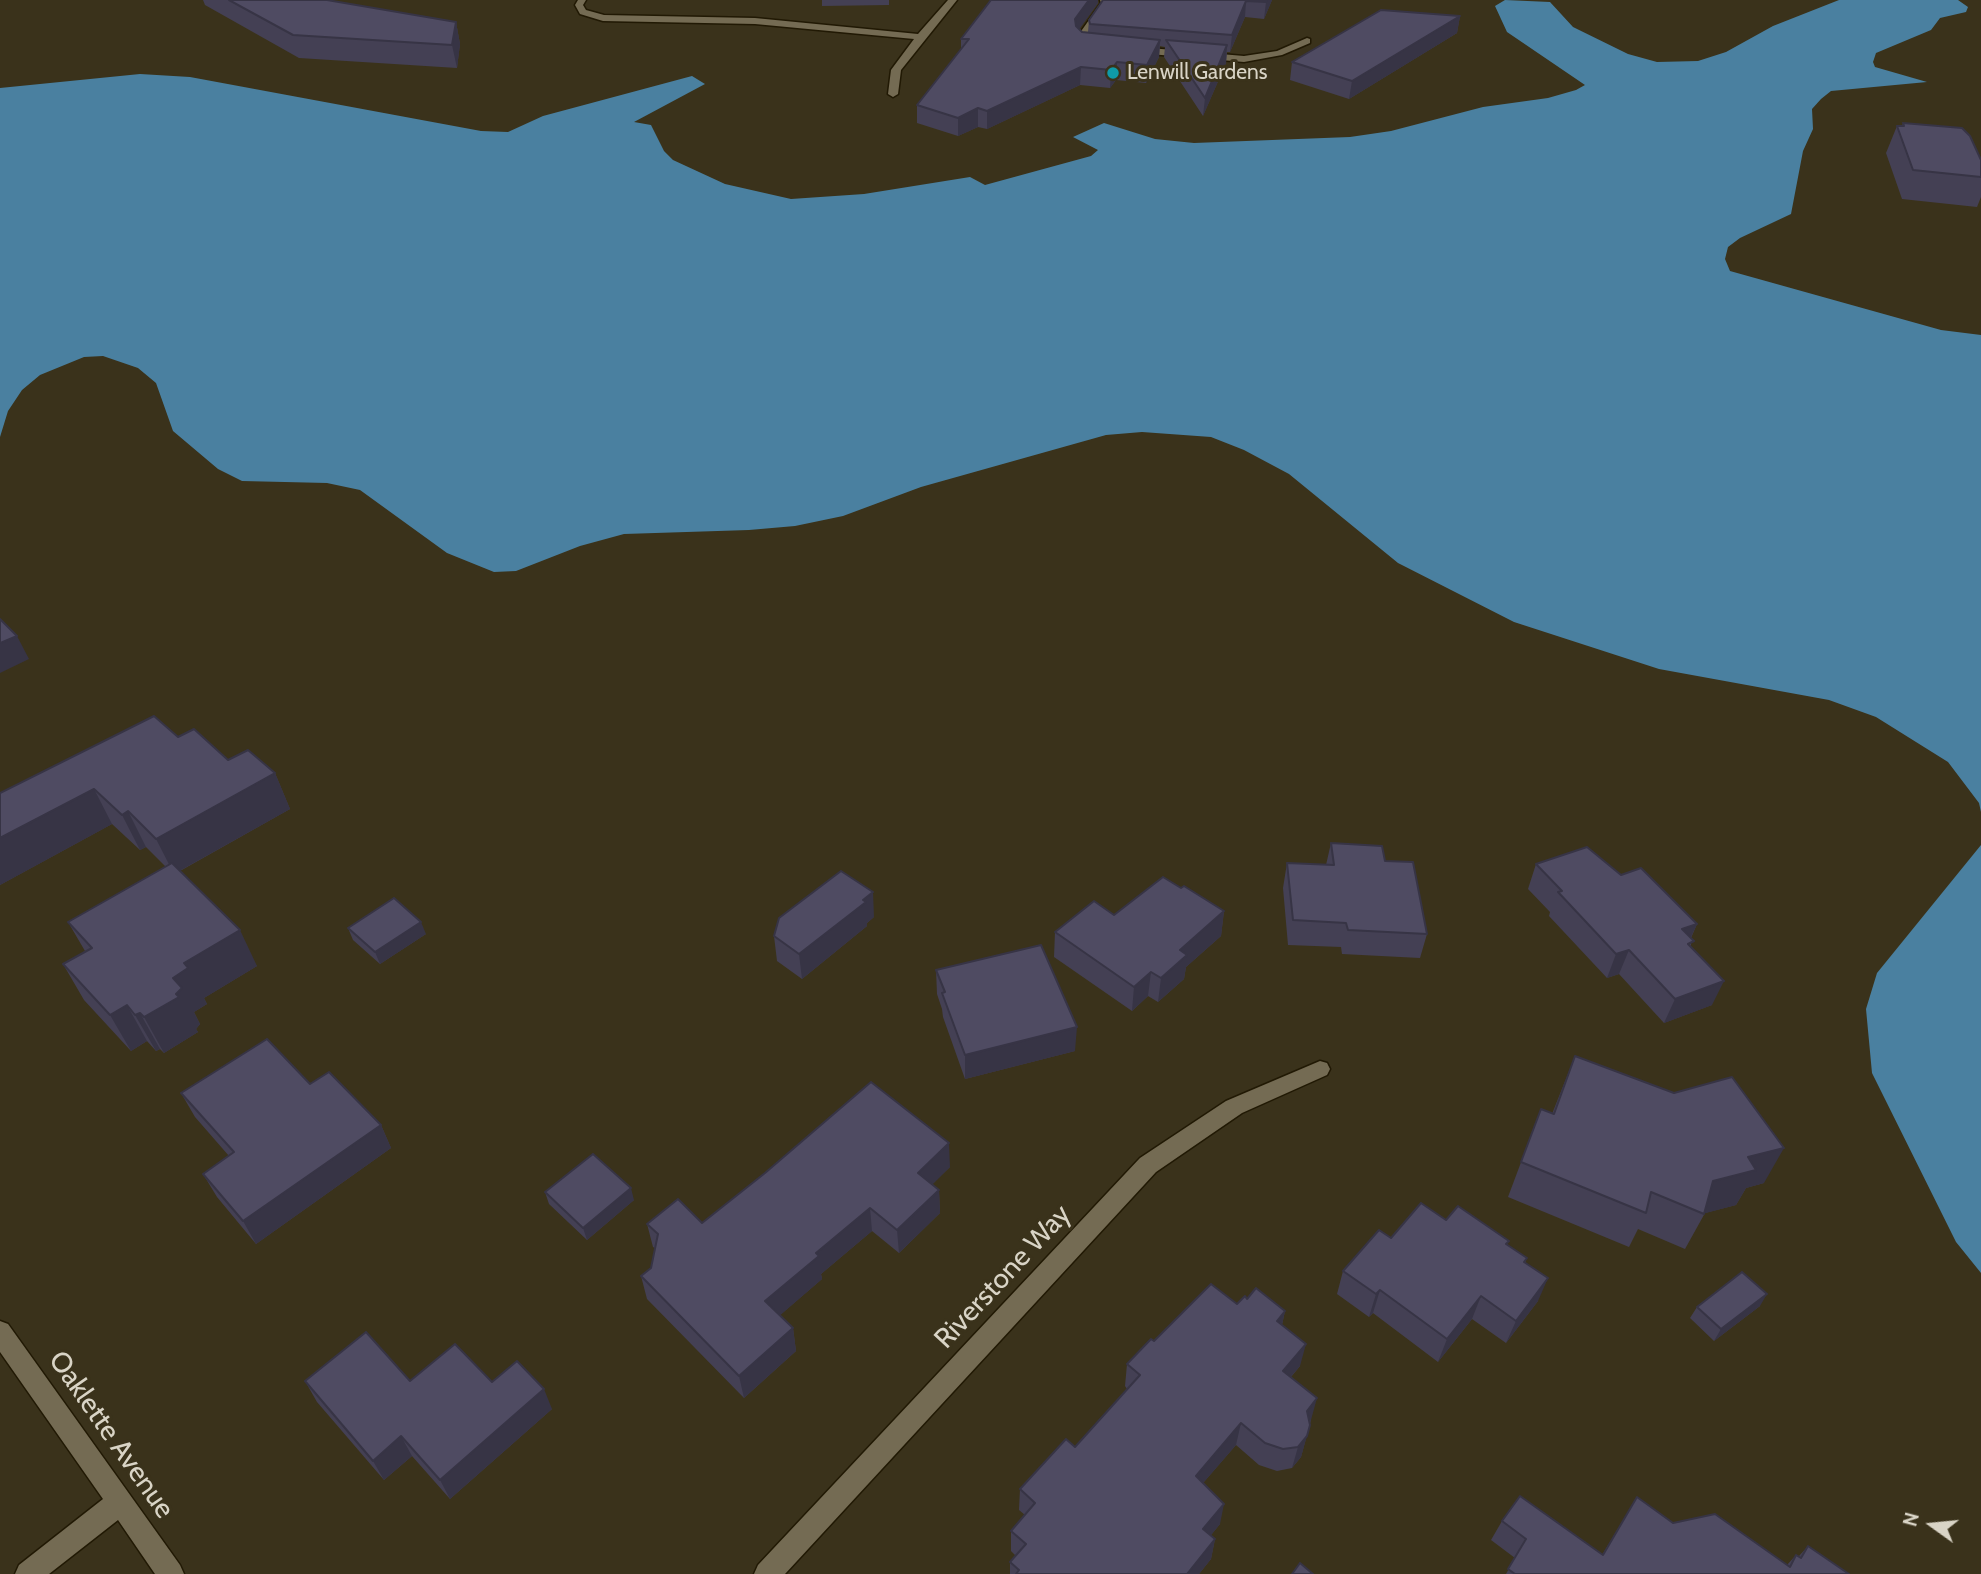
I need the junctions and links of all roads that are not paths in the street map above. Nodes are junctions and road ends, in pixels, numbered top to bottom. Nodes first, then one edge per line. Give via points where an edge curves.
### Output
1 (582, 0) edge
2 (953, 0) edge
3 (1104, 0) edge
4 (589, 15) junction
5 (579, 18) dead end
6 (920, 37) junction
7 (1307, 41) dead end
8 (1099, 46) edge
9 (1124, 49) edge
10 (893, 94) dead end
11 (1320, 1069) dead end
12 (0, 1332) edge
13 (119, 1503) junction
14 (28, 1574) edge
15 (171, 1574) edge
16 (767, 1574) edge

1 - 4 street via 580,8
2 - 6 street
3 - 8 street via 1080,37 1086,45
4 - 5 street
4 - 6 street via 755,21
6 - 10 street via 896,70
7 - 9 street via 1279,53 1244,59
11 - 16 street, Riverstone Way via 1234,1107 1148,1165
12 - 13 street, Oaklette Avenue
13 - 14 street
13 - 15 street, Oaklette Avenue

